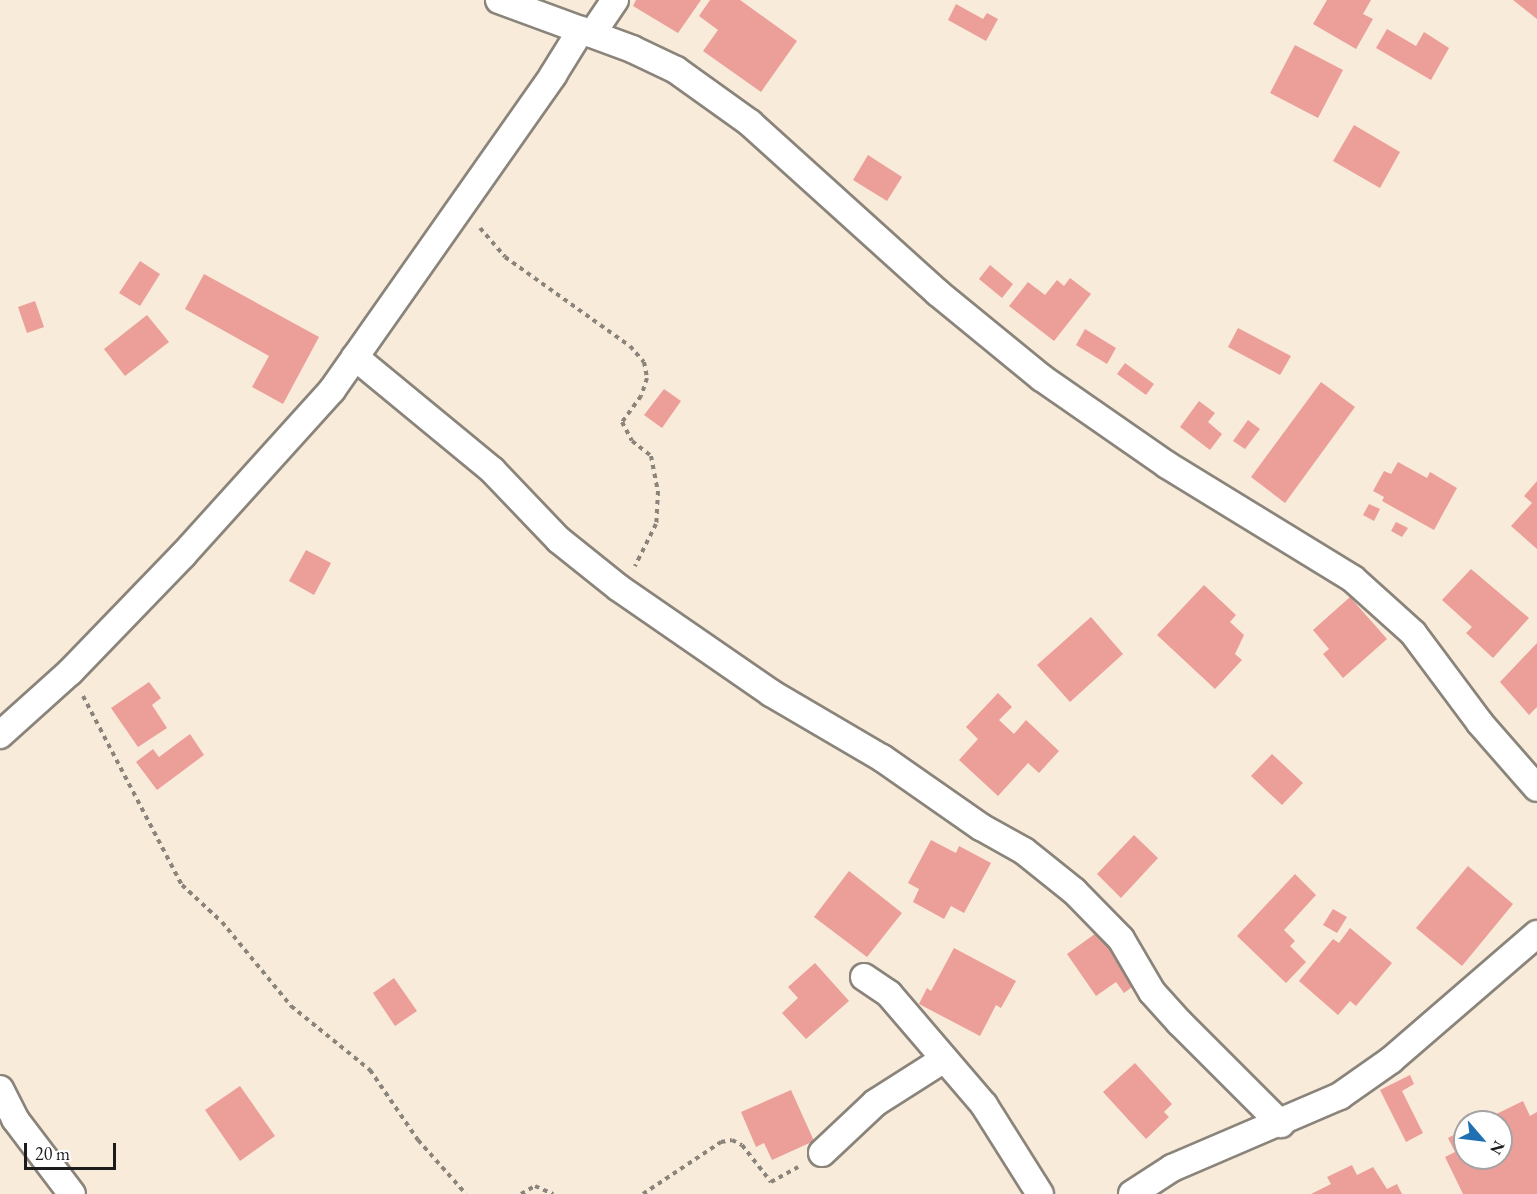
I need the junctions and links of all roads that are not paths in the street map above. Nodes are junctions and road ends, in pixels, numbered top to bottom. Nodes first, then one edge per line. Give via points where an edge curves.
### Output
1 (499, 0) edge
2 (615, 0) edge
3 (586, 32) junction
4 (355, 357) junction
5 (0, 735) edge
6 (1537, 788) edge
7 (1537, 934) edge
8 (864, 977) dead end
9 (944, 1059) junction
10 (0, 1089) edge
11 (1281, 1124) junction
12 (822, 1153) road end
13 (72, 1194) edge
14 (1040, 1194) edge
15 (1132, 1194) edge

1 - 3 street
2 - 3 street
3 - 4 street
3 - 6 street via 676,70 741,116 938,293 1042,378 1167,465 1353,579 1413,633 1480,723
4 - 5 street via 332,390 207,529 70,672
4 - 11 street via 492,470 559,540 619,588 771,693 882,758 1024,851 1074,891 1121,939 1152,992
7 - 11 street via 1391,1060 1340,1096
8 - 9 street via 889,994
9 - 12 street via 875,1103
9 - 14 street via 984,1105
10 - 13 street via 15,1119
11 - 15 street via 1172,1168

